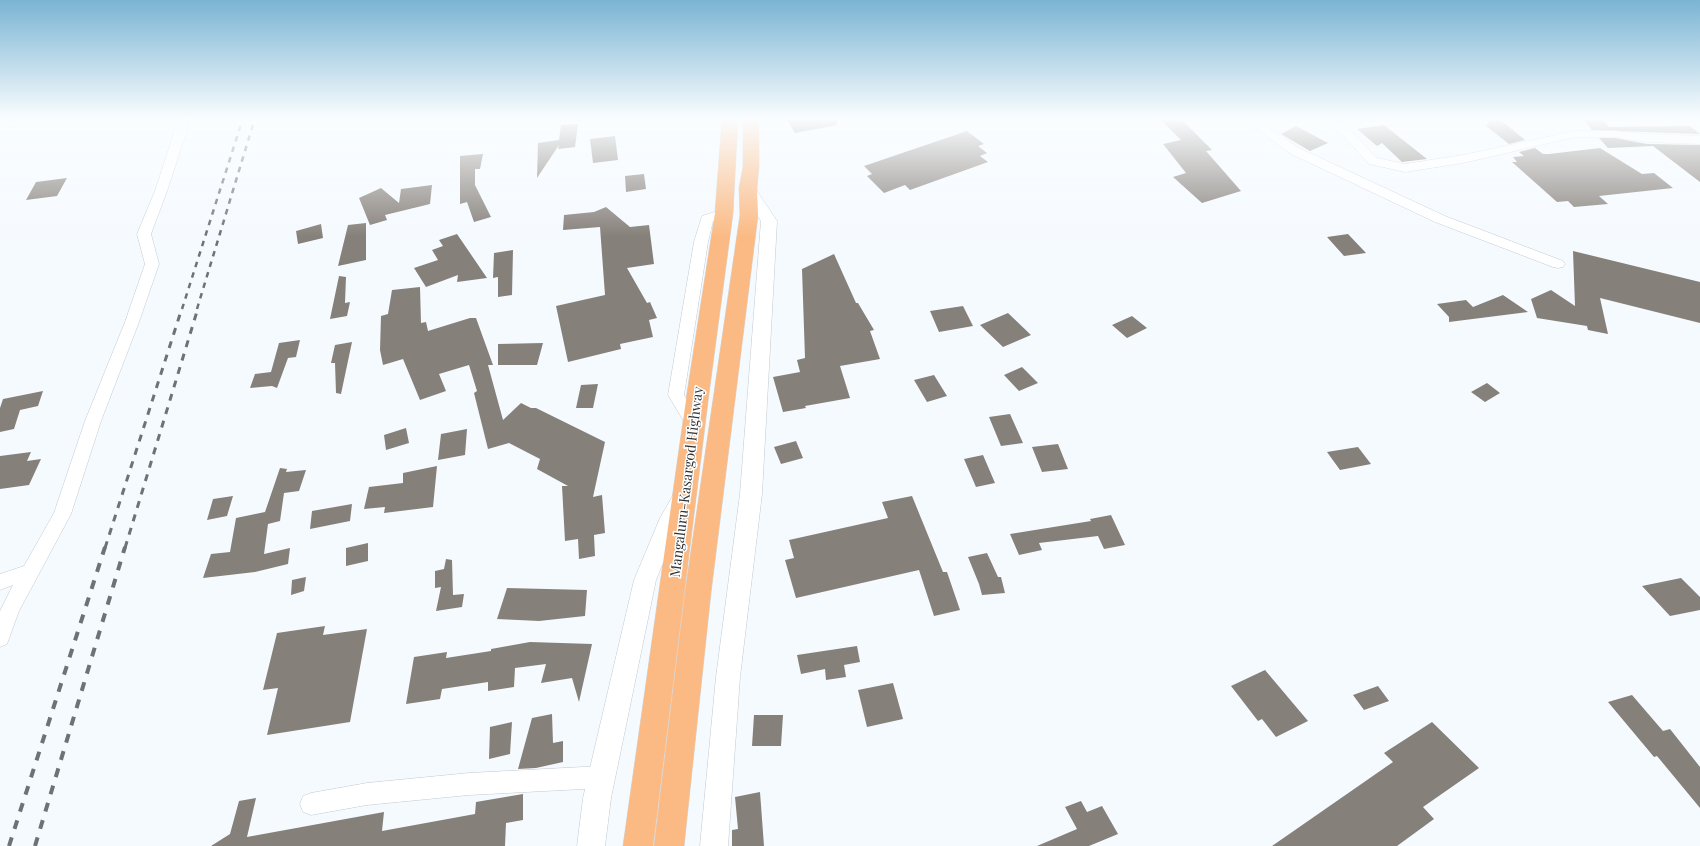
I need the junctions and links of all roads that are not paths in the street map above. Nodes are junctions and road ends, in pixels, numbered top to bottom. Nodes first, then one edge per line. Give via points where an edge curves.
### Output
1 (172, 157) edge
2 (728, 157) edge
3 (751, 157) edge
4 (1309, 157) edge
5 (1370, 157) edge
6 (1470, 157) edge
7 (748, 188) junction
8 (1558, 264) dead end
9 (685, 495) junction
10 (30, 572) junction
11 (0, 582) edge
12 (686, 591) junction
13 (0, 638) edge
14 (602, 777) junction
15 (310, 804) dead end
16 (590, 846) edge
17 (638, 846) edge
18 (669, 846) edge
19 (714, 846) edge

1 - 10 street via 144,234 152,264 62,514
2 - 9 highway, Mangaluru-Kasargod Highway via 724,213
3 - 7 highway, Mangaluru-Kasargod Highway
4 - 8 street via 1440,219
5 - 6 street via 1373,161 1405,168
7 - 12 highway, Mangaluru-Kasargod Highway via 749,215 744,255
7 - 19 street via 769,221 751,494 728,677
9 - 12 highway, Mangaluru-Kasargod Highway
9 - 14 street via 668,524 646,580
10 - 11 street
10 - 13 street via 10,610
12 - 17 highway, Mangaluru-Kasargod Highway
12 - 18 highway, Mangaluru-Kasargod Highway
14 - 15 street via 470,784 367,794
14 - 16 street

